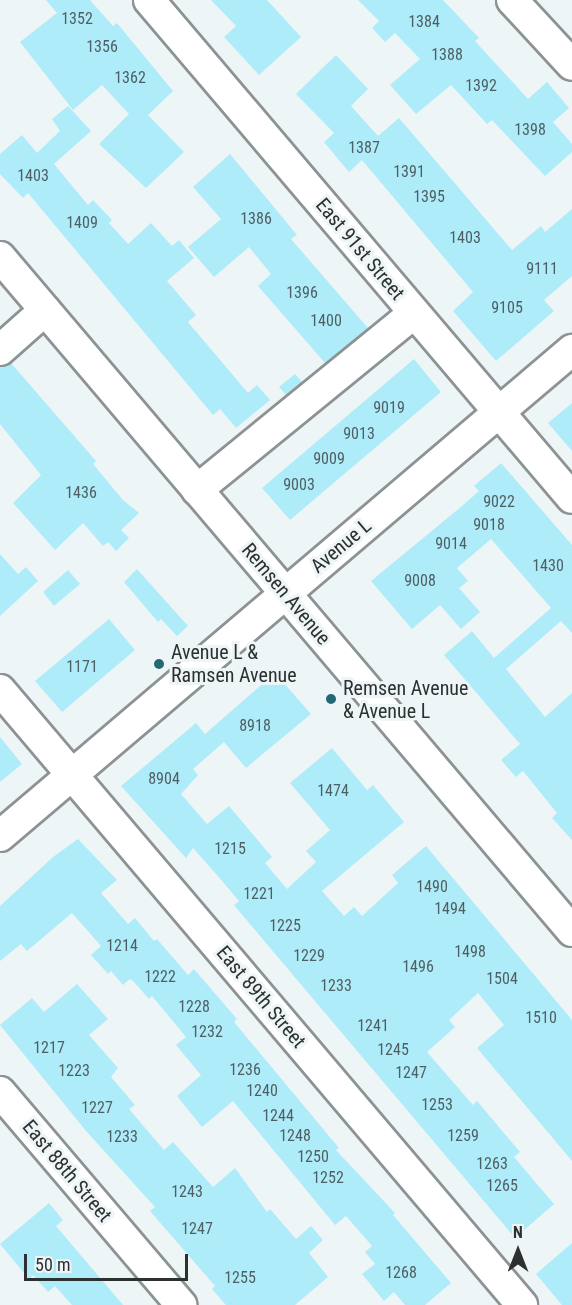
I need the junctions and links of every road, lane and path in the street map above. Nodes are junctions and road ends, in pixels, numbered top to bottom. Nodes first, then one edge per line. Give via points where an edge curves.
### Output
1 (149, 0) edge
2 (512, 0) edge
3 (572, 65) edge
4 (0, 257) edge
5 (45, 310) junction
6 (414, 313) junction
7 (0, 350) edge
8 (572, 350) edge
9 (499, 412) junction
10 (197, 490) junction
11 (572, 498) edge
12 (285, 594) junction
13 (0, 690) edge
14 (72, 775) junction
15 (0, 836) edge
16 (572, 931) edge
17 (0, 1092) edge
18 (181, 1305) edge
19 (522, 1305) edge

1 - 6 street, East 91st Street
2 - 3 street
4 - 5 street, Remsen Avenue
5 - 7 street
5 - 10 street, Remsen Avenue
6 - 9 street, East 91st Street
6 - 10 street
8 - 9 street, Avenue L
9 - 11 street, East 91st Street
9 - 12 street, Avenue L
10 - 12 street, Remsen Avenue
12 - 14 street, Avenue L
12 - 16 street, Remsen Avenue
13 - 14 street, East 89th Street
14 - 15 street, Avenue L
14 - 19 street, East 89th Street
17 - 18 street, East 88th Street

